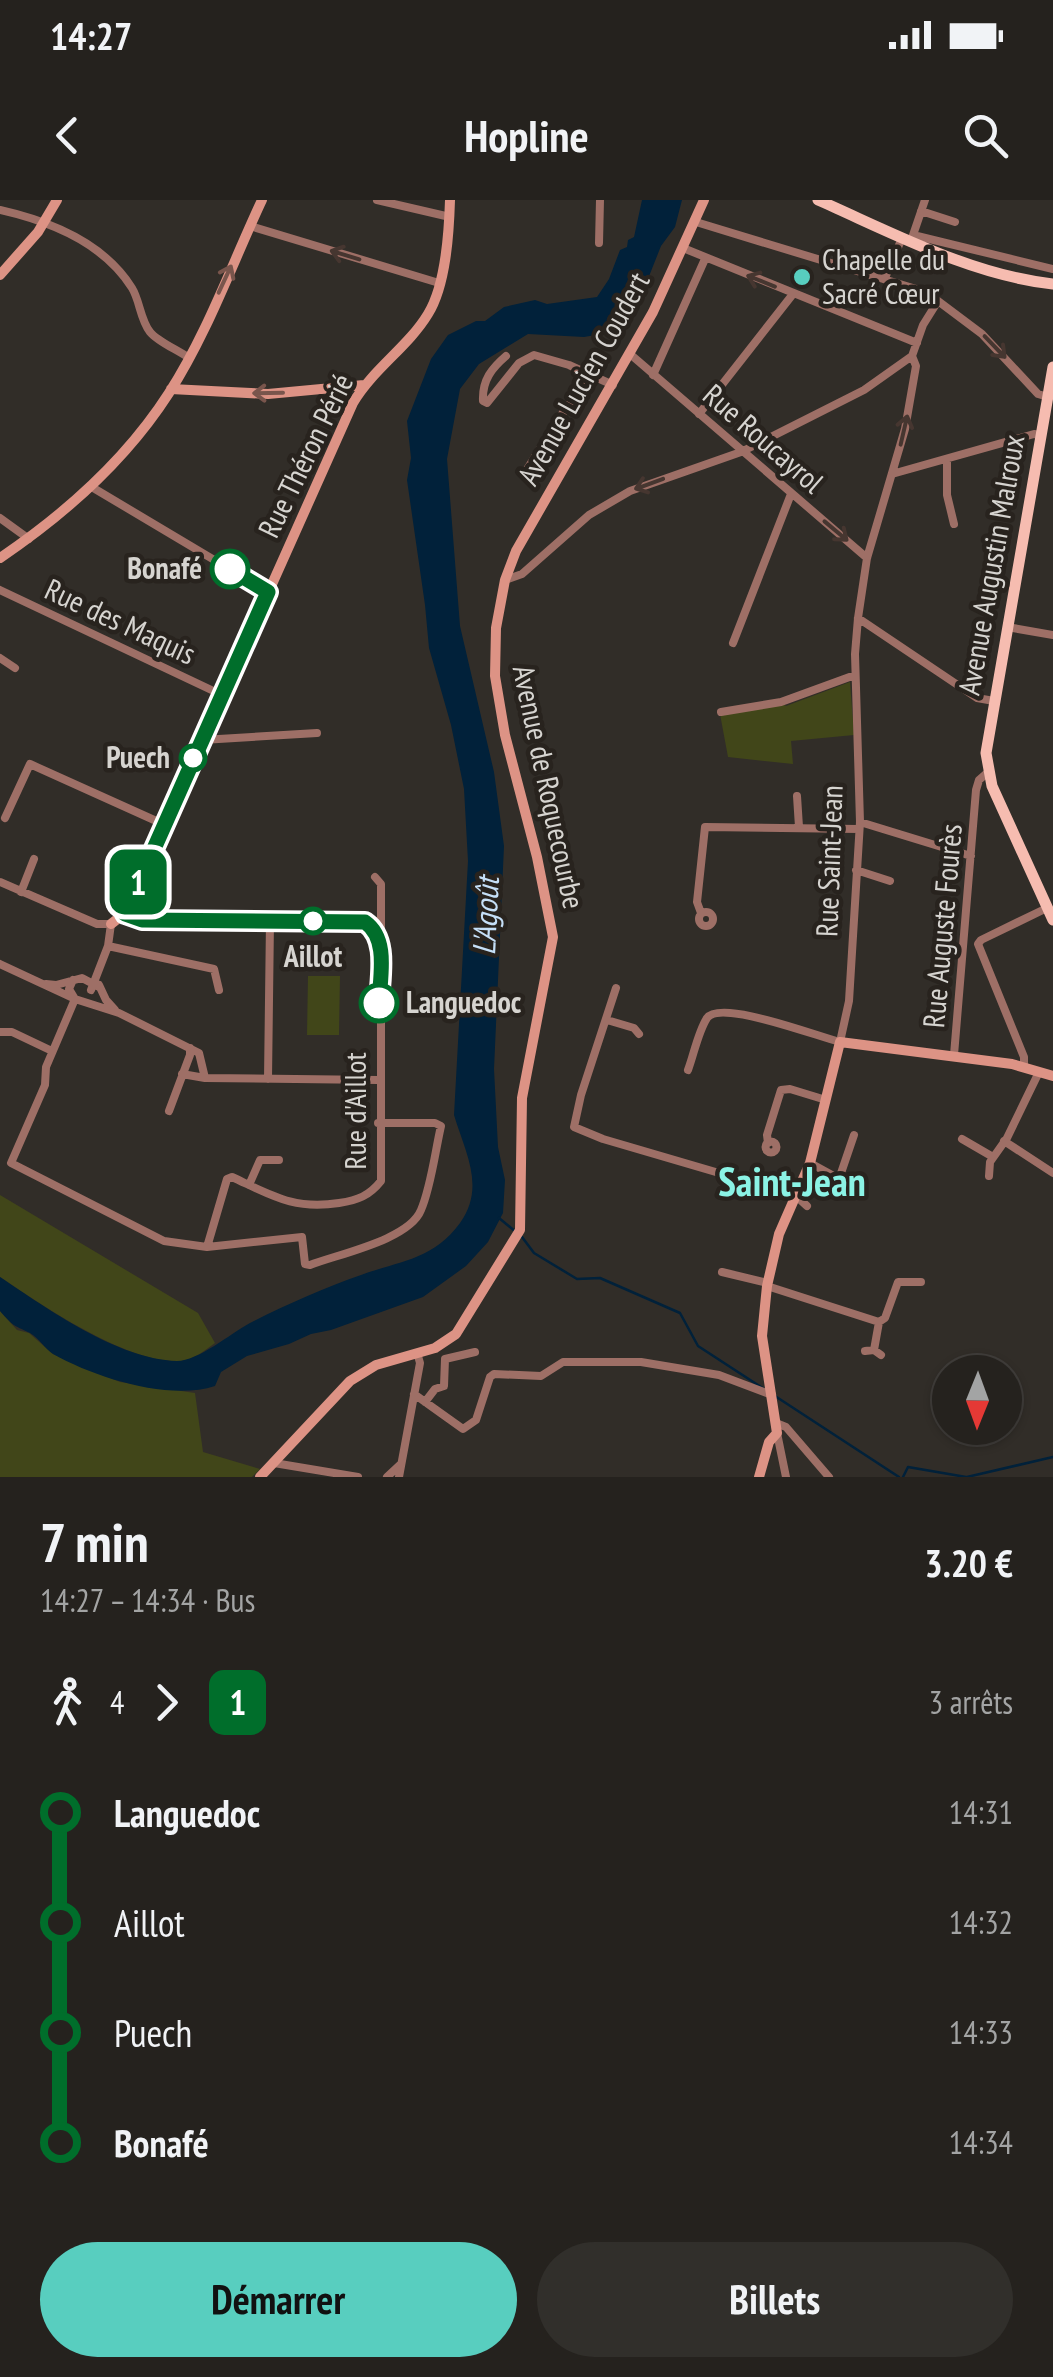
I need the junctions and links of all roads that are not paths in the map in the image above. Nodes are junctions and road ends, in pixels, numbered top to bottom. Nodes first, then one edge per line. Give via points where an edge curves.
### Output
1 (57, 200) edge
2 (262, 200) edge
3 (377, 200) edge
4 (450, 200) edge
5 (600, 200) edge
6 (704, 200) edge
7 (818, 200) edge
8 (925, 200) edge
9 (0, 210) edge
10 (922, 211) junction
11 (450, 217) junction
12 (44, 222) junction
13 (696, 222) junction
14 (956, 222) dead end
15 (250, 226) junction
16 (908, 238) junction
17 (599, 243) dead end
18 (683, 248) junction
19 (705, 259) junction
20 (1053, 269) edge
21 (0, 275) edge
22 (885, 278) junction
23 (1026, 281) junction
24 (439, 283) junction
25 (1053, 284) edge
26 (793, 294) junction
27 (1053, 294) edge
28 (936, 299) junction
29 (917, 342) junction
30 (630, 354) junction
31 (506, 356) dead end
32 (912, 356) junction
33 (189, 358) junction
34 (1053, 367) edge
35 (593, 374) junction
36 (653, 374) junction
37 (178, 378) junction
38 (364, 385) junction
39 (613, 385) junction
40 (171, 390) junction
41 (187, 390) junction
42 (1048, 397) junction
43 (699, 414) junction
44 (1049, 414) edge
45 (1040, 435) junction
46 (741, 452) junction
47 (946, 460) junction
48 (526, 471) dead end
49 (892, 474) junction
50 (90, 486) junction
51 (791, 494) junction
52 (0, 518) edge
53 (954, 524) dead end
54 (29, 539) junction
55 (0, 558) edge
56 (867, 558) junction
57 (506, 580) junction
58 (0, 590) edge
59 (268, 592) junction
60 (858, 618) junction
61 (1007, 627) junction
62 (1053, 635) edge
63 (733, 643) dead end
64 (0, 658) edge
65 (16, 668) dead end
66 (855, 675) junction
67 (222, 695) junction
68 (994, 701) junction
69 (721, 712) dead end
70 (317, 734) dead end
71 (202, 740) junction
72 (989, 779) junction
73 (797, 796) dead end
74 (5, 818) dead end
75 (163, 824) junction
76 (859, 826) junction
77 (799, 827) junction
78 (972, 856) junction
79 (34, 859) dead end
80 (856, 870) junction
81 (375, 877) dead end
82 (0, 882) edge
83 (890, 882) dead end
84 (21, 892) junction
85 (701, 913) dead end
86 (125, 914) junction
87 (1050, 914) edge
88 (270, 921) junction
89 (380, 921) junction
90 (365, 922) junction
91 (112, 924) junction
92 (380, 940) junction
93 (108, 946) junction
94 (103, 957) junction
95 (0, 964) edge
96 (89, 982) junction
97 (42, 983) junction
98 (616, 988) dead end
99 (219, 990) dead end
100 (78, 999) junction
101 (119, 1013) junction
102 (607, 1020) junction
103 (1, 1032) edge
104 (639, 1034) dead end
105 (840, 1042) junction
106 (190, 1048) junction
107 (52, 1051) junction
108 (954, 1055) junction
109 (1024, 1067) junction
110 (688, 1070) dead end
111 (1039, 1072) junction
112 (182, 1074) junction
113 (1053, 1076) edge
114 (206, 1078) junction
115 (268, 1079) junction
116 (378, 1080) junction
117 (826, 1100) junction
118 (169, 1111) dead end
119 (378, 1122) junction
120 (854, 1134) dead end
121 (962, 1139) dead end
122 (1004, 1140) junction
123 (768, 1143) dead end
124 (992, 1158) junction
125 (279, 1160) dead end
126 (810, 1163) junction
127 (1053, 1173) edge
128 (989, 1176) dead end
129 (840, 1179) junction
130 (857, 1179) dead end
131 (249, 1185) junction
132 (796, 1193) junction
133 (807, 1206) dead end
134 (207, 1247) junction
135 (722, 1272) dead end
136 (920, 1282) dead end
137 (767, 1285) junction
138 (879, 1322) junction
139 (435, 1348) junction
140 (474, 1352) dead end
141 (873, 1352) dead end
142 (418, 1356) junction
143 (445, 1358) junction
144 (414, 1394) junction
145 (772, 1396) junction
146 (424, 1402) junction
147 (777, 1428) junction
148 (274, 1462) junction
149 (401, 1464) junction
150 (260, 1477) edge
151 (358, 1477) edge
152 (387, 1477) edge
153 (399, 1477) edge
154 (759, 1477) edge
155 (786, 1477) edge
156 (829, 1477) edge

1 - 12 street
2 - 15 street
3 - 11 street
4 - 11 street, Rue Théron Périé
5 - 17 street
6 - 13 street, Avenue Lucien Coudert
7 - 16 main road
8 - 10 street
9 - 12 street
10 - 14 street
10 - 16 street
11 - 24 street, Rue Théron Périé
12 - 21 street
12 - 33 street via 95,249 121,273 150,332
13 - 18 street, Avenue Lucien Coudert
13 - 22 street
24 -> 15 street
33 -> 15 street
16 - 20 street
16 - 22 street
16 - 23 main road
18 - 19 street
18 - 30 street, Avenue Lucien Coudert
26 -> 19 street
19 - 36 street
22 - 28 street
23 - 25 main road
23 - 27 main road
24 - 38 street, Rue Théron Périé via 426,318
26 - 29 street
26 - 43 street
28 - 29 street, Rue Saint-Jean
28 -> 42 street
29 - 32 street, Rue Saint-Jean
30 - 36 street, Rue Roucayrol
30 - 39 street, Avenue Lucien Coudert
31 - 35 street via 490,370 482,391 487,403 518,363 534,355
32 - 46 street via 858,394
49 -> 32 street, Rue Saint-Jean via 916,366
33 - 37 street
34 - 42 main road, Avenue Augustin Malroux
35 - 39 street
35 - 48 street
36 - 43 street, Rue Roucayrol
37 - 40 street
37 - 41 street
38 -> 41 street via 268,394
38 - 59 street, Rue Théron Périé
39 - 57 street, Avenue Lucien Coudert via 516,551
40 - 41 street
40 - 50 street
42 - 44 main road, Avenue Augustin Malroux
43 - 46 street, Rue Roucayrol
44 - 45 main road, Avenue Augustin Malroux
45 - 47 street
45 - 61 main road, Avenue Augustin Malroux
46 - 51 street, Rue Roucayrol
46 -> 57 street via 630,492
47 - 49 street
47 - 53 street via 943,495
49 - 56 street, Rue Saint-Jean
50 - 54 street
50 - 59 street
51 -> 56 street, Rue Roucayrol
51 - 63 street
52 - 54 street
54 - 55 street
56 - 60 street, Rue Saint-Jean
57 - 139 street, Avenue de Roquecourbe via 495,676 553,937 522,1098 518,1233 456,1334
58 - 67 street, Rue des Maquis
59 - 67 street, Rue Théron Périé
60 - 66 street, Rue Saint-Jean
60 - 68 street via 977,698
61 - 62 street
61 - 68 main road, Avenue Augustin Malroux
64 - 65 street
66 - 69 street via 781,702
66 - 76 street, Rue Saint-Jean
67 - 71 street, Rue Théron Périé
68 - 72 main road, Avenue Augustin Malroux
70 - 71 street
71 - 75 street, Rue Théron Périé
72 - 78 street, Rue Auguste Fourès via 977,800
72 - 87 main road
73 - 77 street
74 - 75 street via 30,764
75 - 86 street, Rue Théron Périé
76 - 77 street
76 - 78 street
76 - 80 street, Rue Saint-Jean
77 - 85 street via 705,827
78 - 108 street, Rue Auguste Fourès
79 - 84 street
80 - 83 street
80 - 105 street, Rue Saint-Jean via 849,1000
81 - 89 street, Rue d'Aillot
82 - 84 street
84 - 91 street
86 - 88 street via 142,920
86 - 91 street, Rue Théron Périé
87 - 109 street via 978,944
88 - 90 street
88 - 115 street
89 - 90 street
89 - 92 street, Rue d'Aillot
90 - 92 street
91 - 93 street
92 - 116 street, Rue d'Aillot
93 - 94 street
93 - 99 street via 214,969
94 - 96 street
94 - 96 street
95 - 97 street
96 - 97 street
96 - 100 street
96 - 100 street via 69,989
96 - 101 street
97 - 100 street
98 - 102 street
100 - 101 street
100 - 107 street
101 - 106 street
102 - 104 street
102 - 132 street via 574,1127
103 - 107 street
105 - 108 street
105 - 110 street via 716,1011
105 - 117 street, Rue Saint-Jean
106 - 112 street
106 - 114 street via 199,1053
107 - 134 street via 45,1085 11,1162 164,1241
108 - 109 street
109 - 111 street
111 - 113 street
111 - 122 street
112 - 114 street
112 - 118 street
114 - 115 street
115 - 116 street
116 - 119 street, Rue d'Aillot
117 - 123 street via 781,1090
117 - 126 street, Rue Saint-Jean
119 - 131 street, Rue d'Aillot via 380,1181 362,1198 311,1207
119 - 134 street via 441,1126 421,1211 405,1227 310,1265 302,1237
120 - 129 street
121 - 124 street
122 - 124 street
122 - 127 street
124 - 128 street
125 - 131 street via 260,1160
126 - 129 street
126 - 132 street, Rue Saint-Jean
129 - 130 street via 852,1186
131 - 134 street, Rue d'Aillot via 227,1179
132 - 133 street
132 - 137 street, Rue Saint-Jean
135 - 137 street
136 - 138 street via 898,1282
137 - 138 street
137 - 145 street, Rue Saint-Jean via 762,1336
138 - 141 street
139 - 142 street, Avenue de Roquecourbe
139 - 143 street
140 - 143 street
142 - 144 street
142 - 148 street, Avenue de Roquecourbe via 376,1364 350,1381
143 - 146 street via 444,1386
144 - 146 street
144 - 149 street
145 - 146 street via 666,1364 587,1361 563,1362 541,1376 494,1374 469,1428
145 - 147 street, Rue Saint-Jean
147 - 154 street
147 - 155 street
147 - 156 street via 786,1428
148 - 150 street, Avenue de Roquecourbe
148 - 151 street
149 - 152 street
149 - 153 street

